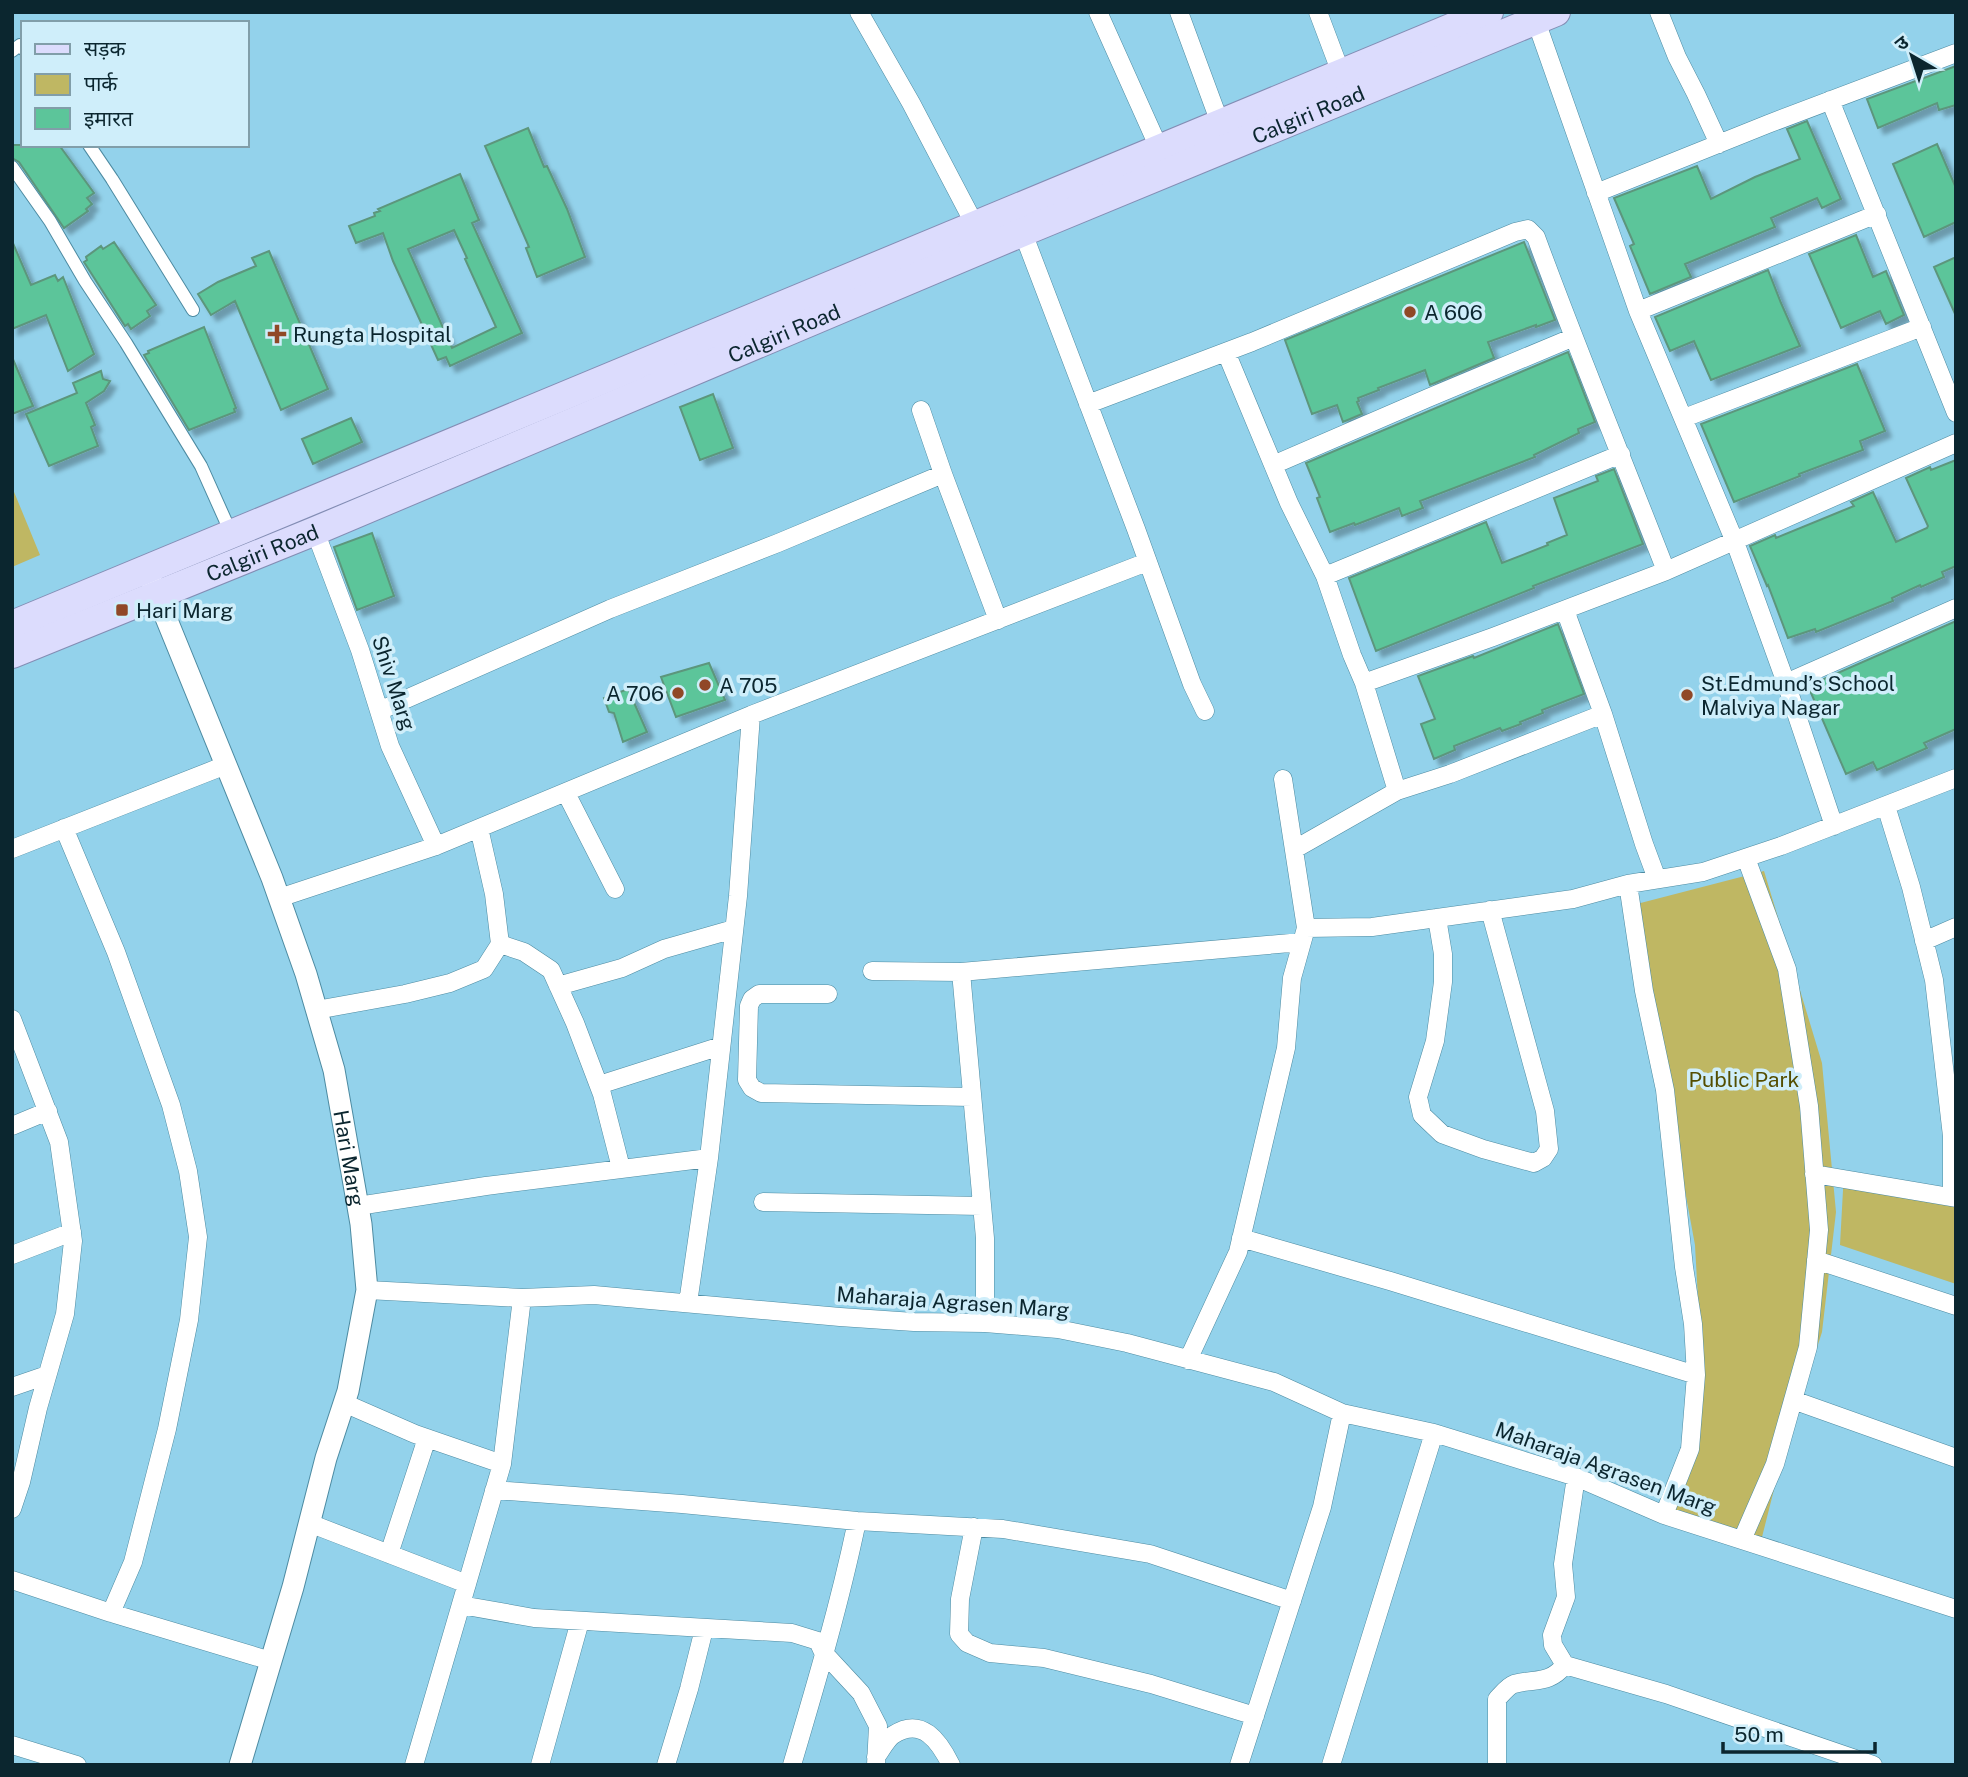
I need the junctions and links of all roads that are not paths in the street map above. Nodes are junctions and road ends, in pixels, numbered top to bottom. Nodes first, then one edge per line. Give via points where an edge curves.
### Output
1 (859, 12) edge
2 (1098, 12) edge
3 (1179, 12) edge
4 (1318, 12) edge
5 (1489, 12) edge
6 (1659, 12) edge
7 (1546, 16) edge
8 (1453, 19) edge
9 (1956, 53) edge
10 (1341, 73) junction
11 (1830, 100) junction
12 (1220, 123) junction
13 (1719, 144) junction
14 (90, 147) edge
15 (1159, 148) junction
16 (12, 167) edge
17 (1596, 193) junction
18 (1877, 214) junction
19 (1018, 220) junction
20 (975, 225) junction
21 (193, 310) dead end
22 (1638, 311) junction
23 (1922, 327) junction
24 (1574, 337) junction
25 (1226, 352) junction
26 (1088, 404) junction
27 (921, 410) dead end
28 (1956, 413) edge
29 (1684, 418) junction
30 (1956, 443) edge
31 (1621, 454) junction
32 (1273, 465) junction
33 (943, 474) junction
34 (315, 531) junction
35 (231, 533) junction
36 (1735, 542) junction
37 (1147, 562) junction
38 (146, 569) junction
39 (1667, 571) junction
40 (1325, 576) junction
41 (156, 597) junction
42 (1956, 607) edge
43 (1565, 610) junction
44 (998, 620) junction
45 (12, 625) edge
46 (12, 654) edge
47 (1364, 683) junction
48 (1786, 683) junction
49 (379, 711) junction
50 (1205, 711) dead end
51 (1604, 714) junction
52 (751, 715) junction
53 (226, 765) junction
54 (1956, 778) edge
55 (1283, 779) dead end
56 (1397, 791) junction
57 (566, 793) junction
58 (1886, 806) junction
59 (1834, 826) junction
60 (64, 828) junction
61 (479, 828) junction
62 (436, 846) junction
63 (12, 849) edge
64 (1295, 849) junction
65 (1746, 858) junction
66 (1657, 879) junction
67 (1628, 884) junction
68 (615, 888) dead end
69 (279, 898) junction
70 (1490, 910) junction
71 (1437, 918) junction
72 (1956, 927) edge
73 (734, 929) junction
74 (1304, 935) junction
75 (1924, 941) junction
76 (500, 944) junction
77 (872, 971) dead end
78 (961, 972) junction
79 (558, 986) junction
80 (828, 994) dead end
81 (316, 1010) junction
82 (12, 1019) edge
83 (721, 1046) junction
84 (598, 1085) junction
85 (972, 1097) junction
86 (48, 1111) junction
87 (12, 1126) edge
88 (709, 1158) junction
89 (621, 1167) junction
90 (1814, 1174) junction
91 (1954, 1197) edge
92 (763, 1202) dead end
93 (358, 1206) junction
94 (982, 1206) junction
95 (72, 1232) junction
96 (1241, 1238) junction
97 (12, 1255) edge
98 (1816, 1260) junction
99 (366, 1290) junction
100 (522, 1298) junction
101 (688, 1303) junction
102 (1956, 1306) edge
103 (985, 1323) junction
104 (1188, 1360) junction
105 (47, 1375) junction
106 (1696, 1375) junction
107 (12, 1387) edge
108 (1793, 1400) junction
109 (344, 1404) junction
110 (1342, 1413) junction
111 (1434, 1433) junction
112 (427, 1438) junction
113 (1956, 1458) edge
114 (502, 1464) junction
115 (1576, 1477) junction
116 (495, 1490) junction
117 (12, 1508) edge
118 (1664, 1515) junction
119 (858, 1521) junction
120 (309, 1524) junction
121 (974, 1527) junction
122 (1742, 1539) junction
123 (389, 1554) junction
124 (12, 1580) edge
125 (467, 1584) junction
126 (1293, 1601) junction
127 (461, 1605) junction
128 (1956, 1609) edge
129 (111, 1613) junction
130 (580, 1621) junction
131 (704, 1629) junction
132 (823, 1652) junction
133 (271, 1661) junction
134 (1565, 1665) junction
135 (1255, 1716) junction
136 (12, 1745) edge
137 (876, 1761) edge
138 (77, 1765) edge
139 (240, 1765) edge
140 (414, 1765) edge
141 (540, 1765) edge
142 (666, 1765) edge
143 (793, 1765) edge
144 (951, 1765) edge
145 (1239, 1765) edge
146 (1331, 1765) edge
147 (1497, 1765) edge
148 (1873, 1765) edge

1 - 20 street
2 - 15 street
3 - 12 street
4 - 10 street
5 - 8 main road, Calgiri Road
6 - 13 street
7 - 17 street
7 - 19 main road, Calgiri Road
8 - 10 main road, Calgiri Road
9 - 11 street
10 - 12 main road, Calgiri Road
11 - 13 street
11 - 18 street
12 - 15 main road, Calgiri Road
13 - 17 street
14 - 21 street
15 - 19 main road, Calgiri Road
16 - 35 street via 201,466
17 - 22 street
18 - 22 street
18 - 23 street
19 - 20 main road, Calgiri Road
19 - 26 street
19 - 34 main road, Calgiri Road
20 - 35 main road, Calgiri Road
22 - 29 street
23 - 28 street
23 - 29 street
24 - 25 street via 1536,237 1528,229
24 - 31 street
24 - 32 street
25 - 26 street
25 - 32 street
26 - 37 street
27 - 33 street
29 - 36 street
30 - 36 street
31 - 39 street
31 - 40 street
32 - 40 street
33 - 44 street
33 - 49 street via 610,609
34 - 41 main road, Calgiri Road
34 - 49 street, Shiv Marg
35 - 38 main road, Calgiri Road
36 - 39 street
36 - 48 street
37 - 44 street
37 - 50 street
38 - 41 street, Hari Marg
38 - 45 main road, Calgiri Road
39 - 43 street
40 - 47 street
41 - 46 main road, Calgiri Road
41 - 53 street, Hari Marg
42 - 48 street
43 - 47 street
43 - 51 street
44 - 52 street
47 - 56 street
48 - 59 street
49 - 62 street, Shiv Marg
51 - 56 street
51 - 66 street
52 - 57 street
52 - 73 street
53 - 60 street
53 - 69 street, Hari Marg
54 - 58 street
55 - 64 street
56 - 64 street
57 - 61 street
57 - 68 street
58 - 59 street
58 - 75 street
59 - 65 street
60 - 63 street
60 - 129 street via 116,952 171,1105 198,1237 189,1320 167,1429 133,1562
61 - 62 street
61 - 76 street
62 - 69 street
64 - 74 street
65 - 66 street via 1703,872
65 - 90 street via 1787,969
66 - 67 street
67 - 70 street via 1573,899
67 - 106 street via 1665,1090
69 - 81 street, Hari Marg
70 - 71 street
70 - 71 street via 1545,1111 1549,1149 1534,1163 1442,1134 1422,1115 1418,1097 1435,1041 1443,982
71 - 74 street
72 - 75 street
73 - 79 street
73 - 83 street
74 - 78 street
74 - 96 street via 1292,978 1286,1048
75 - 91 street via 1934,980 1951,1124
76 - 79 street via 524,952 551,970
76 - 81 street via 484,969 450,983
77 - 78 street
78 - 85 street
79 - 84 street
80 - 85 street via 759,994 752,999 747,1080 752,1088 761,1093
81 - 93 street, Hari Marg via 334,1070
82 - 86 street
83 - 84 street
83 - 88 street
84 - 89 street
85 - 94 street
86 - 87 street
86 - 95 street via 59,1142
88 - 89 street
88 - 101 street
89 - 93 street
90 - 91 street
90 - 98 street via 1819,1230
92 - 94 street
93 - 99 street, Hari Marg
94 - 103 street
95 - 97 street
95 - 105 street via 65,1314
96 - 104 street
96 - 106 street
98 - 102 street
98 - 108 street via 1808,1347
99 - 100 street, Maharaja Agrasen Marg
99 - 109 street, Hari Marg
100 - 101 street, Maharaja Agrasen Marg via 594,1295
100 - 114 street
101 - 103 street, Maharaja Agrasen Marg via 763,1312
103 - 104 street, Maharaja Agrasen Marg via 1058,1329
104 - 110 street, Maharaja Agrasen Marg via 1274,1382
105 - 107 street
105 - 117 street
106 - 118 street via 1690,1449
108 - 113 street
108 - 122 street via 1775,1464
109 - 112 street
109 - 120 street, Hari Marg
110 - 111 street, Maharaja Agrasen Marg
110 - 126 street via 1322,1507
111 - 115 street, Maharaja Agrasen Marg
111 - 146 street
112 - 114 street
112 - 123 street
114 - 116 street
115 - 118 street, Maharaja Agrasen Marg
115 - 134 street via 1563,1564 1566,1597 1552,1634
116 - 119 street
116 - 125 street
118 - 122 street, Maharaja Agrasen Marg
119 - 121 street
119 - 132 street
120 - 123 street
120 - 133 street, Hari Marg
121 - 126 street via 1150,1553
121 - 135 street via 960,1599 959,1634 967,1643 990,1653 1044,1658 1151,1684
122 - 128 street, Maharaja Agrasen Marg
123 - 125 street
124 - 129 street
125 - 127 street
126 - 135 street
127 - 130 street
127 - 140 street
129 - 133 street
130 - 131 street
130 - 141 street
131 - 132 street via 792,1633 818,1642
131 - 142 street
132 - 137 street via 861,1693 878,1726
132 - 143 street
133 - 139 street, Hari Marg
134 - 147 street via 1544,1680 1511,1685 1497,1699
134 - 148 street
135 - 145 street
136 - 138 street
137 - 144 street via 891,1736 911,1728 931,1734

